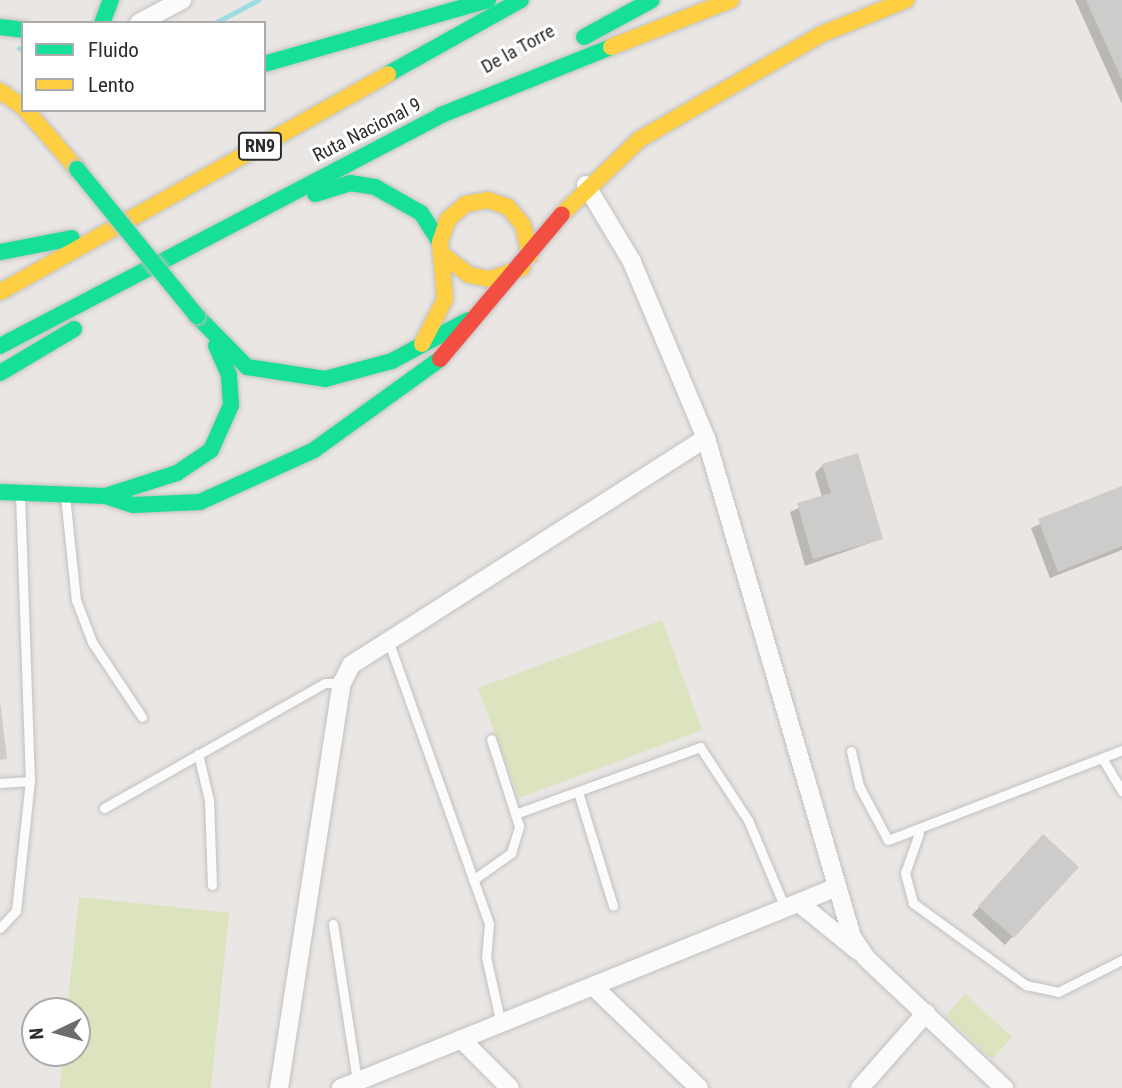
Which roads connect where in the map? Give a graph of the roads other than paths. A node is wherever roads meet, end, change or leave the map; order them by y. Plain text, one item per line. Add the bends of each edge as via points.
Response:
1 (181, 0) edge
2 (488, 0) edge
3 (521, 0) edge
4 (652, 0) edge
5 (731, 0) edge
6 (906, 0) edge
7 (110, 4) edge
8 (103, 21) edge
9 (118, 21) edge
10 (143, 21) edge
11 (0, 27) edge
12 (21, 30) edge
13 (266, 63) edge
14 (0, 91) edge
15 (21, 107) edge
16 (27, 112) edge
17 (441, 115) junction
18 (586, 185) junction
19 (260, 209) junction
20 (132, 216) junction
21 (195, 245) junction
22 (442, 249) junction
23 (0, 252) edge
24 (527, 261) junction
25 (0, 292) edge
26 (489, 309) junction
27 (215, 339) junction
28 (0, 346) edge
29 (418, 349) junction
30 (0, 373) edge
31 (706, 438) junction
32 (0, 492) edge
33 (65, 494) junction
34 (20, 495) junction
35 (104, 496) junction
36 (387, 639) junction
37 (342, 683) junction
38 (142, 717) dead end
39 (491, 739) dead end
40 (1122, 750) edge
41 (850, 751) dead end
42 (198, 754) junction
43 (1102, 758) junction
44 (30, 781) junction
45 (0, 783) edge
46 (1122, 791) edge
47 (578, 792) junction
48 (104, 808) dead end
49 (515, 814) junction
50 (919, 832) junction
51 (473, 880) junction
52 (212, 885) dead end
53 (837, 887) junction
54 (612, 906) dead end
55 (792, 906) junction
56 (333, 924) dead end
57 (0, 928) edge
58 (866, 958) junction
59 (1122, 960) edge
60 (593, 986) junction
61 (926, 1013) junction
62 (501, 1024) junction
63 (461, 1040) junction
64 (349, 1085) edge
65 (695, 1087) edge
66 (279, 1088) edge
67 (510, 1088) edge
68 (860, 1088) edge
69 (1004, 1088) edge

1 - 10 street
2 - 13 main road
3 - 20 main road, Ruta Nacional 9 / RN9
4 - 17 main road, De la Torre
5 - 17 main road, Ruta Nacional 9
6 - 18 main road via 822,34 663,122
7 - 8 main road
7 - 9 main road
11 - 12 main road
14 - 15 main road
16 - 27 main road, bridge
17 - 19 main road, Ruta Nacional 9
18 - 24 main road
18 - 31 street via 653,308
19 - 21 main road, Ruta Nacional 9
19 - 22 main road via 350,183 375,187 421,213
20 - 23 main road via 51,245
20 - 25 main road, Ruta Nacional 9 / RN9
21 - 28 main road, Ruta Nacional 9
21 - 30 main road via 131,295
22 - 24 main road via 469,275 490,279
22 - 24 main road via 448,219 466,204 488,200 508,207 523,225
22 - 29 main road via 445,299
24 - 26 main road
26 - 29 main road
26 - 35 main road via 390,405 262,478 200,502 133,505
27 - 29 main road via 247,367 295,378 354,375
27 - 35 main road via 231,405 217,443 177,473
31 - 36 street
31 - 53 street
32 - 34 main road
33 - 34 main road
33 - 35 main road
33 - 38 lane via 76,600 92,642
34 - 44 lane
36 - 37 street via 351,665
36 - 51 lane
37 - 42 lane via 325,683
37 - 66 street
39 - 49 lane
40 - 43 lane
41 - 50 lane via 859,786 888,841
42 - 48 lane
42 - 52 lane via 209,800
43 - 46 lane
43 - 50 lane
44 - 45 lane
44 - 57 lane via 16,911
47 - 49 lane
47 - 54 lane
47 - 55 lane via 700,747 748,820
49 - 51 lane via 511,853
50 - 59 lane via 905,873 913,903 1026,985 1058,992
51 - 62 lane via 489,924 486,957
53 - 55 street
53 - 58 street
55 - 58 street
55 - 60 street
56 - 64 lane
58 - 61 street
60 - 62 street
60 - 65 street
61 - 68 street
61 - 69 street
62 - 63 street
63 - 64 street
63 - 67 street

